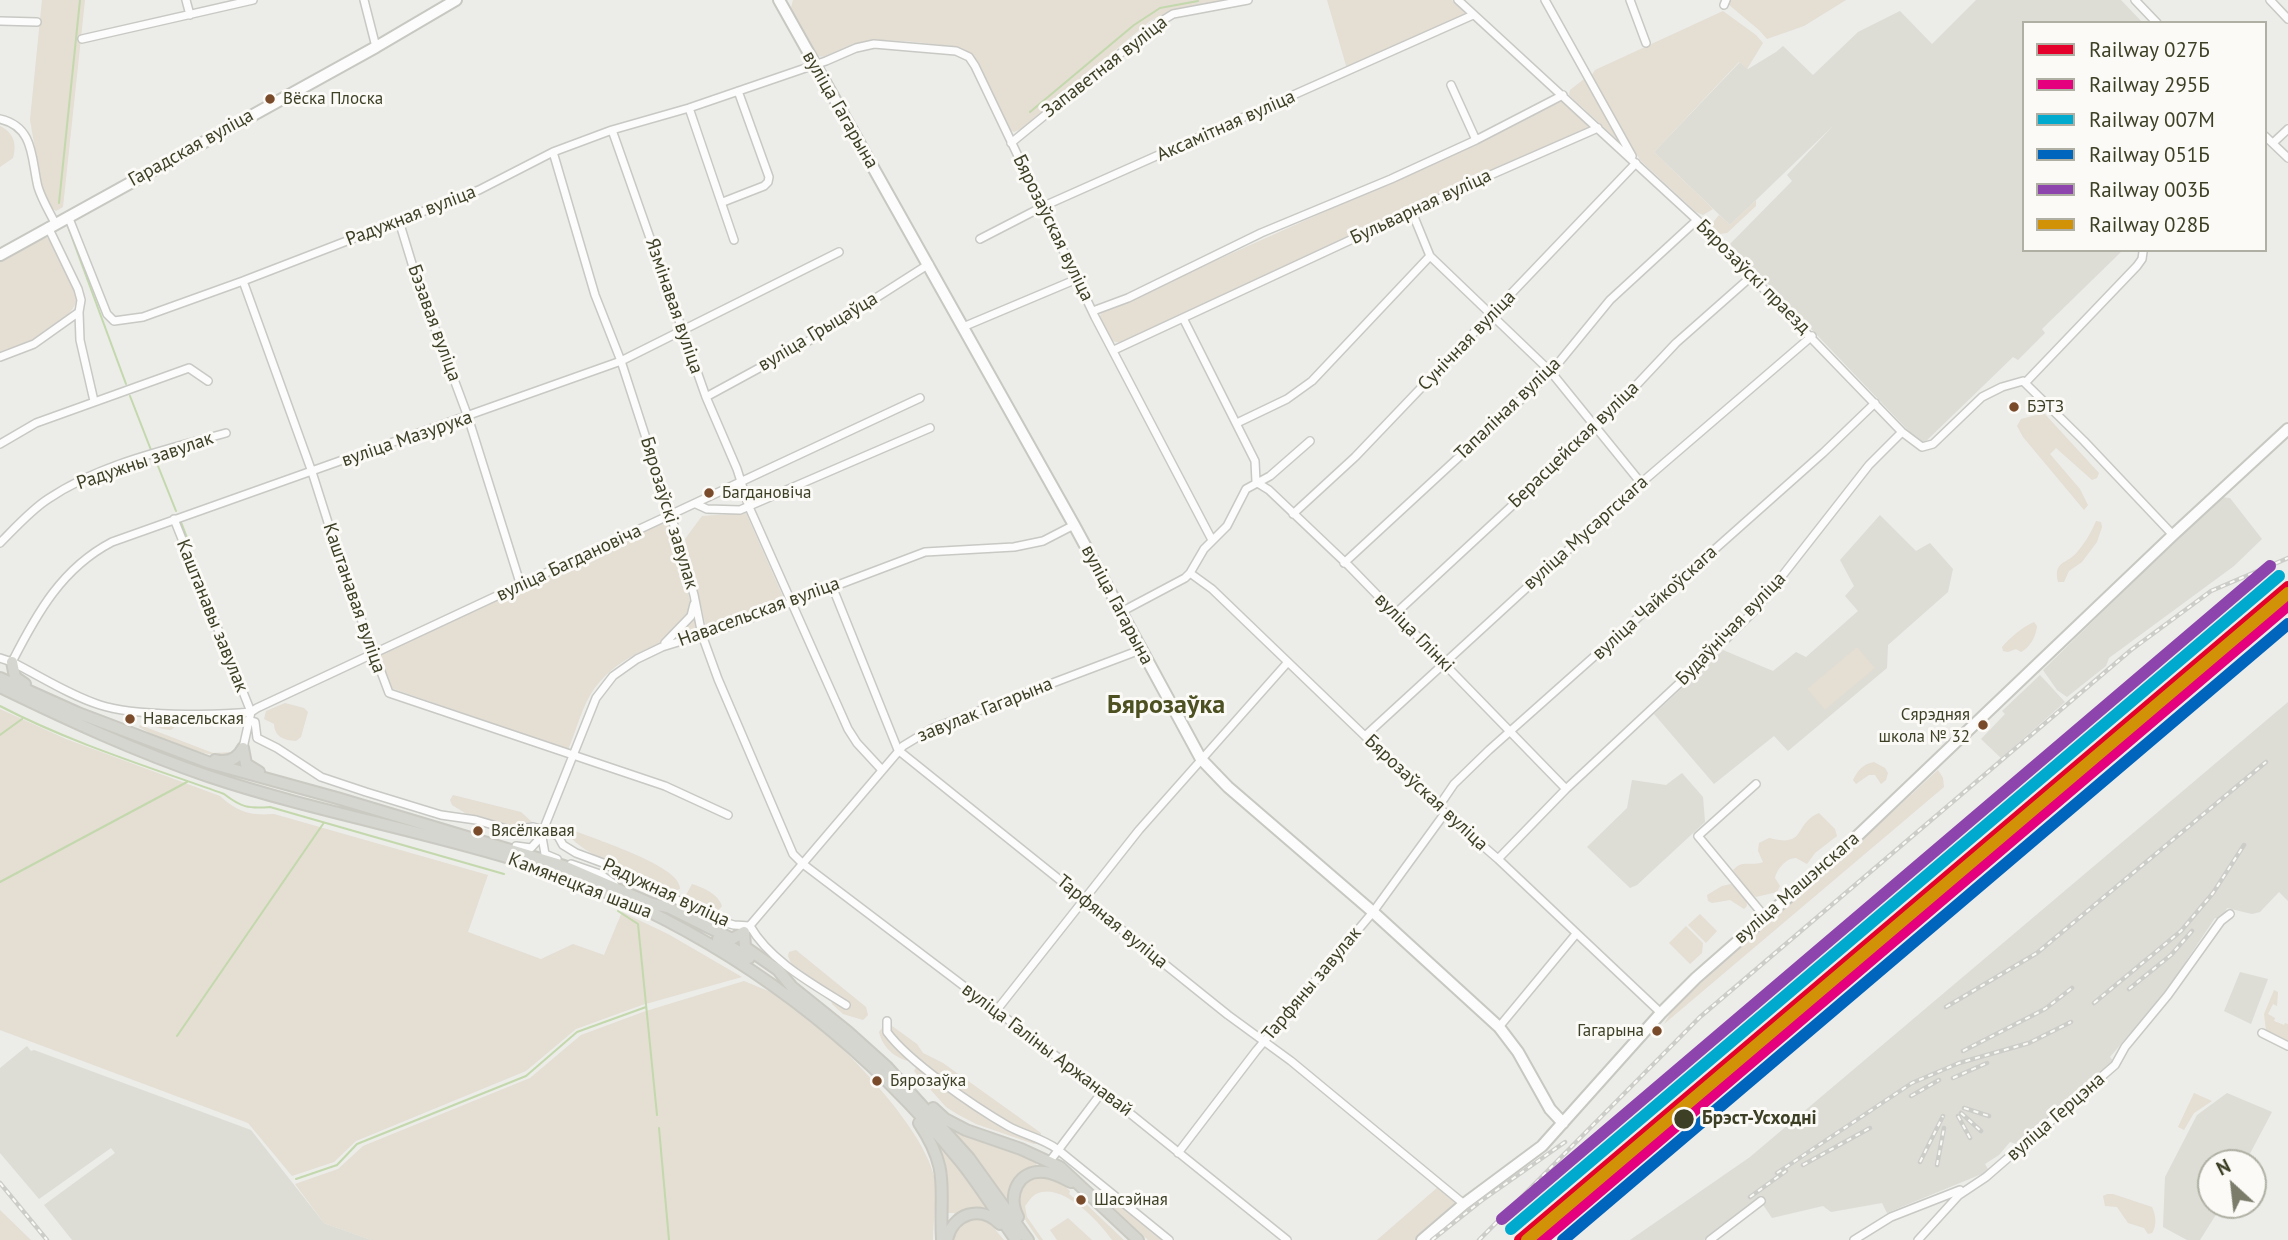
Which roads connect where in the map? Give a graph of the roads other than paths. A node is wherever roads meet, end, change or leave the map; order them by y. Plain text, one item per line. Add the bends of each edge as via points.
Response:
1 (186, 0) edge
2 (253, 0) edge
3 (364, 0) edge
4 (456, 0) edge
5 (1248, 0) edge
6 (1458, 0) edge
7 (1545, 0) edge
8 (1630, 0) edge
9 (2135, 0) edge
10 (2270, 0) edge
11 (785, 4) edge
12 (190, 15) junction
13 (1474, 15) junction
14 (2288, 19) edge
15 (0, 21) edge
16 (2155, 21) edge
17 (37, 22) dead end
18 (82, 39) dead end
19 (1646, 43) dead end
20 (376, 47) junction
21 (813, 65) junction
22 (1451, 85) dead end
23 (738, 91) junction
24 (1563, 95) junction
25 (689, 108) junction
26 (0, 119) edge
27 (1598, 128) junction
28 (2288, 129) edge
29 (612, 130) junction
30 (2267, 138) edge
31 (1476, 140) junction
32 (1011, 143) junction
33 (2273, 143) junction
34 (553, 152) junction
35 (2288, 158) edge
36 (1636, 163) junction
37 (723, 202) junction
38 (1044, 206) junction
39 (1412, 212) junction
40 (68, 216) junction
41 (1697, 219) junction
42 (399, 221) junction
43 (52, 225) junction
44 (980, 239) dead end
45 (734, 240) dead end
46 (839, 252) dead end
47 (2143, 252) edge
48 (0, 255) edge
49 (1430, 256) junction
50 (929, 264) junction
51 (1753, 275) junction
52 (1077, 279) junction
53 (243, 281) junction
54 (1093, 311) junction
55 (79, 312) junction
56 (1492, 314) junction
57 (1183, 318) junction
58 (963, 327) junction
59 (683, 331) junction
60 (1812, 336) junction
61 (1114, 350) junction
62 (0, 357) edge
63 (621, 361) junction
64 (1551, 372) junction
65 (208, 381) dead end
66 (2025, 383) junction
67 (706, 397) junction
68 (920, 397) dead end
69 (94, 401) junction
70 (1875, 403) junction
71 (468, 417) junction
72 (1237, 423) junction
73 (1597, 427) junction
74 (930, 428) dead end
75 (2288, 429) edge
76 (1902, 432) junction
77 (226, 433) dead end
78 (1310, 441) dead end
79 (0, 444) edge
80 (312, 472) junction
81 (740, 481) junction
82 (1256, 482) junction
83 (1641, 483) junction
84 (695, 504) junction
85 (749, 507) junction
86 (1293, 514) junction
87 (671, 515) junction
88 (174, 519) junction
89 (1074, 525) junction
90 (2173, 535) junction
91 (1212, 540) junction
92 (0, 543) edge
93 (1344, 563) junction
94 (1190, 573) junction
95 (520, 586) junction
96 (832, 586) junction
97 (694, 595) junction
98 (793, 602) junction
99 (1121, 612) junction
100 (1395, 614) junction
101 (702, 635) junction
102 (662, 646) junction
103 (1140, 650) junction
104 (373, 654) junction
105 (0, 658) edge
106 (12, 662) junction
107 (1288, 662) junction
108 (1443, 662) junction
109 (0, 671) edge
110 (0, 678) edge
111 (0, 687) edge
112 (64, 707) junction
113 (249, 716) junction
114 (1512, 732) junction
115 (1365, 736) junction
116 (130, 746) junction
117 (165, 746) junction
118 (243, 748) junction
119 (898, 750) junction
120 (572, 757) junction
121 (1200, 759) junction
122 (227, 761) junction
123 (210, 763) junction
124 (882, 770) junction
125 (1756, 783) dead end
126 (1566, 789) junction
127 (322, 793) junction
128 (337, 798) junction
129 (1438, 806) junction
130 (328, 809) junction
131 (1445, 813) junction
132 (728, 815) dead end
133 (544, 830) junction
134 (473, 840) junction
135 (1498, 859) junction
136 (803, 864) junction
137 (620, 889) junction
138 (1084, 899) junction
139 (652, 904) junction
140 (1373, 912) junction
141 (2230, 914) dead end
142 (1765, 917) junction
143 (747, 929) junction
144 (1576, 934) junction
145 (792, 987) junction
146 (846, 1005) dead end
147 (996, 1011) junction
148 (1661, 1013) junction
149 (887, 1021) dead end
150 (1499, 1027) junction
151 (2262, 1033) dead end
152 (1264, 1041) junction
153 (2288, 1046) edge
154 (887, 1067) junction
155 (895, 1090) junction
156 (1102, 1092) junction
157 (1563, 1123) junction
158 (1057, 1149) junction
159 (1178, 1153) junction
160 (1050, 1161) junction
161 (1972, 1184) junction
162 (1077, 1185) junction
163 (1761, 1201) dead end
164 (1464, 1203) junction
165 (944, 1240) edge
166 (1014, 1240) edge
167 (1030, 1240) edge
168 (1138, 1240) edge
169 (1169, 1240) edge
170 (1287, 1240) edge
171 (1422, 1240) edge
172 (1710, 1240) edge
173 (1854, 1240) edge
174 (1919, 1240) edge

1 - 12 street
2 - 12 street
3 - 20 street
4 - 20 main road, Гарадская вуліца
5 - 32 street, Запаветная вуліца via 1173,14 1154,25
6 - 13 street
7 - 36 street
8 - 19 street
9 - 16 street
10 - 14 street
11 - 21 main road, вуліца Гагарына
12 - 18 street
13 - 24 street
13 - 38 street, Аксамітная вуліца
15 - 17 street
20 - 40 main road, Гарадская вуліца
21 - 23 street, Радужная вуліца
21 - 32 street, Бярозаўская вуліца via 874,44 956,51 975,66
21 - 50 main road, вуліца Гагарына
22 - 31 street, Бульварная вуліца
23 - 25 street, Радужная вуліца
23 - 37 street via 769,177 764,186
24 - 27 street
24 - 31 street, Бульварная вуліца
25 - 29 street, Радужная вуліца
25 - 37 street
26 - 43 street via 29,139
27 - 36 street, Бярозаўскі праезд
27 - 39 street, Бульварная вуліца
28 - 33 street
29 - 34 street, Радужная вуліца
29 - 59 street, Язмінавая вуліца
30 - 33 street
31 - 54 street, Бульварная вуліца
32 - 38 street, Бярозаўская вуліца
33 - 35 street
34 - 42 street, Радужная вуліца via 479,190
34 - 63 street, Бярозаўскі завулак via 595,295
36 - 41 street, Бярозаўскі праезд
36 - 56 street, Сунічная вуліца
37 - 45 street
38 - 44 street, Аксамітная вуліца
38 - 52 street, Бярозаўская вуліца
39 - 49 street
39 - 57 street, Бульварная вуліца
40 - 43 main road, Гарадская вуліца
40 - 53 street, Радужная вуліца via 107,314 114,321 143,317
41 - 51 street, Бярозаўскі праезд
41 - 64 street, Тапаліная вуліца via 1610,300
42 - 53 street, Радужная вуліца
42 - 71 street, Бэзавая вуліца
43 - 48 main road, Гарадская вуліца
43 - 55 street via 78,289
46 - 59 street, вуліца Мазурука
47 - 66 street via 2137,266
49 - 56 street
49 - 72 street via 1312,381
50 - 58 main road, вуліца Гагарына
50 - 67 street, вуліца Грыцаўца via 807,342
51 - 60 street, Бярозаўскі праезд
51 - 73 street, Берасцейская вуліца via 1676,343
52 - 54 street, Бярозаўская вуліца
52 - 58 street
53 - 80 street, Каштанавая вуліца
54 - 61 street, Бярозаўская вуліца
55 - 62 street via 34,344
55 - 69 street via 79,340
56 - 64 street
56 - 86 street, Сунічная вуліца via 1355,457
57 - 61 street, Бульварная вуліца
57 - 72 street
58 - 89 main road, вуліца Гагарына
59 - 63 street, вуліца Мазурука
59 - 67 street, Язмінавая вуліца
60 - 70 street, Бярозаўскі праезд
60 - 83 street, вуліца Мусаргскага
61 - 91 street, Бярозаўская вуліца
63 - 71 street, вуліца Мазурука
63 - 87 street, Бярозаўскі завулак
64 - 73 street
64 - 93 street, Тапаліная вуліца
65 - 69 street via 189,368
66 - 76 street via 1982,397 1933,444 1922,447
66 - 90 street
67 - 81 street, Язмінавая вуліца
68 - 81 street, вуліца Багдановіча
69 - 79 street via 22,430
70 - 76 street, Бярозаўскі праезд
70 - 114 street, вуліца Чайкоўскага
71 - 80 street, вуліца Мазурука
71 - 95 street, Бэзавая вуліца
72 - 82 street via 1255,461
73 - 83 street
73 - 100 street, Берасцейская вуліца
74 - 85 street
75 - 90 main road, вуліца Машэнскага
76 - 126 street, Будаўнічая вуліца via 1869,465 1757,608
77 - 92 street, Радужны завулак via 84,479 46,500
78 - 82 street via 1270,476
80 - 88 street, вуліца Мазурука
80 - 104 street, Каштанавая вуліца
81 - 84 street, вуліца Багдановіча
81 - 85 street
82 - 86 street, вуліца Глінкі
82 - 91 street
83 - 108 street, вуліца Мусаргскага
84 - 85 street via 721,510
84 - 87 street, вуліца Багдановіча
85 - 98 street
86 - 93 street, вуліца Глінкі
87 - 95 street, вуліца Багдановіча
87 - 97 street, Бярозаўскі завулак
88 - 106 street, вуліца Мазурука via 112,542 78,564 44,603
88 - 113 street, Каштанавы завулак
89 - 96 street, Навасельская вуліца via 1043,541 1014,547 925,552
89 - 99 main road, вуліца Гагарына
90 - 142 main road, вуліца Машэнскага via 1851,842
91 - 94 street
93 - 100 street, вуліца Глінкі
94 - 99 street
94 - 107 street, Бярозаўская вуліца
95 - 104 street, вуліца Багдановіча
96 - 98 street, Навасельская вуліца
96 - 119 street, Тарфяная вуліца
97 - 101 street, Бярозаўскі завулак
97 - 102 street via 691,616
98 - 101 street, Навасельская вуліца
98 - 124 street via 848,729
99 - 103 main road, вуліца Гагарына
100 - 108 street, вуліца Глінкі
101 - 102 street, Навасельская вуліца
101 - 136 street, Бярозаўскі завулак via 793,854
102 - 120 street, Навасельская вуліца via 626,666 604,686
103 - 119 street, завулак Гагарына via 931,729
103 - 121 main road, вуліца Гагарына
104 - 113 street, вуліца Багдановіча
104 - 120 street, Каштанавая вуліца via 389,693
105 - 106 street
106 - 109 main road
106 - 112 main road via 17,680
106 - 113 street via 108,707
107 - 115 street, Бярозаўская вуліца
107 - 121 street
108 - 114 street, вуліца Глінкі
108 - 115 street, вуліца Мусаргскага
110 - 112 main road
111 - 116 main road, Камянецкая шаша
112 - 117 main road
113 - 118 street
113 - 133 street via 255,722 257,738 321,777 441,815 510,830
114 - 126 street, вуліца Глінкі
114 - 129 street, вуліца Чайкоўскага via 1454,784
115 - 129 street, Бярозаўская вуліца
116 - 123 main road via 122,735
116 - 130 main road, Камянецкая шаша via 209,776
117 - 122 main road
117 - 123 main road
118 - 122 main road
118 - 127 main road via 245,761 253,770
119 - 124 street, завулак Гагарына
119 - 138 street, Тарфяная вуліца
120 - 132 street, Каштанавая вуліца via 665,786
120 - 133 street, Навасельская вуліца
121 - 138 street
121 - 140 main road, вуліца Гагарына
122 - 123 main road
123 - 127 main road
124 - 136 street, завулак Гагарына
125 - 142 street via 1698,836
126 - 135 street, Будаўнічая вуліца
127 - 128 main road
128 - 130 main road via 338,807
128 - 134 main road
129 - 131 street, Бярозаўская вуліца
130 - 155 main road, Камянецкая шаша via 498,854 641,907 772,983 835,1033
131 - 135 street, Бярозаўская вуліца
131 - 140 street, Тарфяны завулак
133 - 134 street via 531,848 488,838
133 - 137 street via 545,854 600,874
133 - 143 street, Радужная вуліца via 576,853
134 - 137 main road, Камянецкая шаша
135 - 144 street, Бярозаўская вуліца
136 - 143 street, завулак Гагарына
136 - 147 street, вуліца Галіны Аржанавай
137 - 139 main road, Камянецкая шаша
138 - 147 street
138 - 152 street, Тарфяная вуліца
139 - 143 main road, Камянецкая шаша via 668,907 732,939
139 - 145 main road via 720,940
140 - 150 main road, вуліца Гагарына
140 - 152 street, Тарфяны завулак
141 - 161 street, вуліца Герцэна via 2115,1065 1986,1177
142 - 148 main road, вуліца Машэнскага
143 - 145 main road via 745,947 778,970
143 - 146 street, Радужная вуліца via 796,972
144 - 148 street, Бярозаўская вуліца
144 - 150 street
145 - 154 main road
147 - 156 street, вуліца Галіны Аржанавай
148 - 157 main road, вуліца Машэнскага
149 - 158 street via 887,1032 912,1058 1008,1126
150 - 157 main road, вуліца Гагарына
151 - 153 street
152 - 159 street, Тарфяны завулак
152 - 164 street, Тарфяная вуліца
154 - 160 main road via 953,1123
154 - 167 main road via 969,1158
155 - 165 main road via 922,1127 939,1162
155 - 166 main road, Камянецкая шаша via 961,1163
156 - 158 street
156 - 159 street, вуліца Галіны Аржанавай
157 - 164 main road, вуліца Машэнскага via 1534,1153
158 - 160 street
158 - 169 street
159 - 170 street, вуліца Галіны Аржанавай
160 - 162 main road
161 - 173 street via 1891,1217
161 - 174 street, вуліца Герцэна
162 - 167 main road via 1042,1171 1020,1181 1013,1193 1013,1206
162 - 168 main road
163 - 172 street
164 - 171 main road, вуліца Машэнскага
165 - 166 main road via 956,1220 977,1213 993,1218

